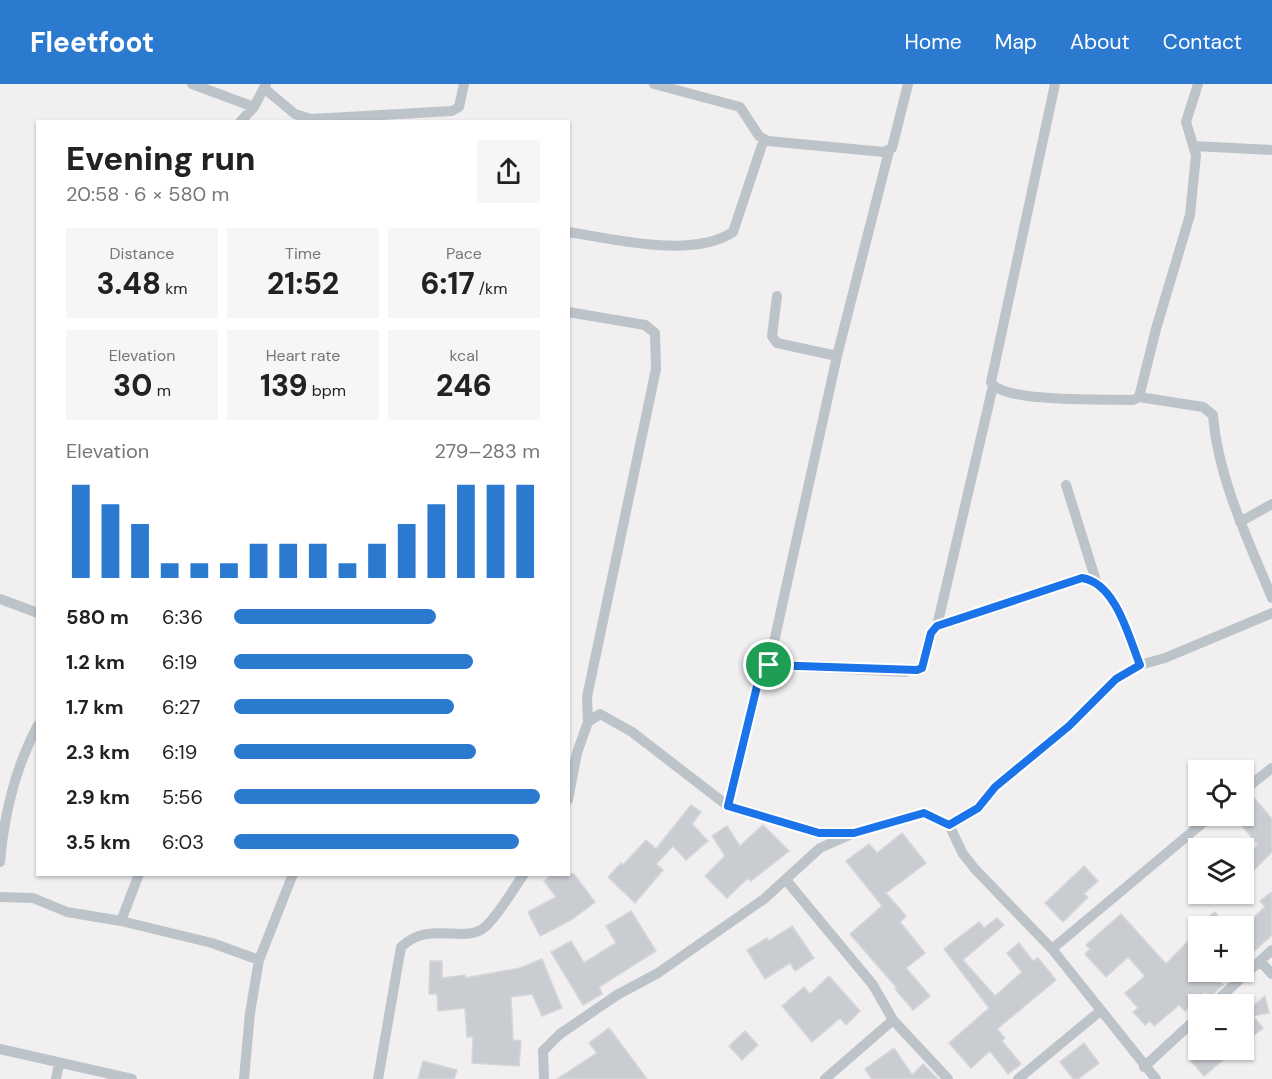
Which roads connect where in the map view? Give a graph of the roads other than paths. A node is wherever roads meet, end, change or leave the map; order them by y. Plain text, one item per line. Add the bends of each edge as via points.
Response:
1 (192, 84) edge
2 (464, 84) edge
3 (654, 84) edge
4 (908, 84) edge
5 (1055, 84) edge
6 (1198, 84) edge
7 (266, 86) edge
8 (254, 107) junction
9 (399, 119) edge
10 (242, 120) edge
11 (764, 140) junction
12 (1194, 146) junction
13 (1272, 150) edge
14 (889, 151) junction
15 (570, 232) edge
16 (777, 296) dead end
17 (570, 312) edge
18 (837, 356) junction
19 (993, 386) junction
20 (1139, 397) junction
21 (1066, 485) dead end
22 (1272, 504) edge
23 (1240, 522) junction
24 (1097, 584) junction
25 (1272, 598) edge
26 (0, 599) edge
27 (36, 612) edge
28 (1272, 613) edge
29 (937, 626) junction
30 (769, 665) junction
31 (1140, 665) junction
32 (588, 722) junction
33 (36, 728) edge
34 (1272, 768) edge
35 (1254, 782) edge
36 (570, 790) edge
37 (728, 806) junction
38 (949, 825) junction
39 (1199, 826) edge
40 (854, 833) junction
41 (0, 862) edge
42 (138, 876) edge
43 (292, 876) edge
44 (522, 876) edge
45 (786, 880) junction
46 (0, 897) edge
47 (121, 921) junction
48 (1052, 949) junction
49 (1272, 950) edge
50 (259, 960) junction
51 (1260, 961) junction
52 (1272, 974) edge
53 (1224, 994) edge
54 (1099, 1012) junction
55 (893, 1020) junction
56 (1188, 1026) edge
57 (0, 1049) edge
58 (59, 1064) junction
59 (1144, 1066) junction
60 (543, 1078) edge
61 (56, 1079) edge
62 (132, 1079) edge
63 (244, 1079) edge
64 (378, 1079) edge
65 (825, 1079) edge
66 (948, 1079) edge
67 (1018, 1079) edge
68 (1156, 1079) edge

1 - 8 street
2 - 9 street via 461,104 456,110
3 - 11 street via 740,106
4 - 14 street
5 - 19 street via 990,377
6 - 12 street via 1186,122
7 - 8 street
7 - 9 street via 303,118
8 - 10 street
11 - 14 street
11 - 15 street via 733,232 720,241 650,245
12 - 13 street
12 - 20 street via 1190,215
14 - 18 street
16 - 18 street via 772,336 777,343
17 - 32 street via 645,325 655,333 656,348 656,369 587,697
18 - 30 street
19 - 20 street via 1022,396 1133,400
19 - 29 street
20 - 23 street via 1203,407 1213,415
21 - 24 street
22 - 23 street
23 - 25 street
24 - 29 street via 1082,578 1070,581
24 - 31 street via 1116,609
26 - 27 street
28 - 31 street
29 - 30 street via 931,633 922,668 917,670
30 - 37 street via 759,678
31 - 38 street via 1116,679 1069,726 995,787 978,808
32 - 36 street
32 - 37 street via 600,714 632,732
33 - 41 street via 21,760
34 - 35 street
37 - 40 street via 819,833
38 - 40 street via 924,813
38 - 48 street via 975,869
39 - 48 street
40 - 45 street via 820,848
42 - 47 street
43 - 50 street
44 - 64 street via 484,927 474,933 426,933 412,937 401,947
45 - 55 street via 873,985
45 - 60 street via 706,940 560,1034 543,1051
46 - 47 street via 33,898 67,912
47 - 50 street via 212,943
48 - 54 street
49 - 51 street
50 - 63 street
51 - 52 street
51 - 53 street
54 - 59 street
54 - 67 street
55 - 65 street
55 - 66 street
56 - 59 street
57 - 58 street
58 - 61 street
58 - 62 street
59 - 68 street

